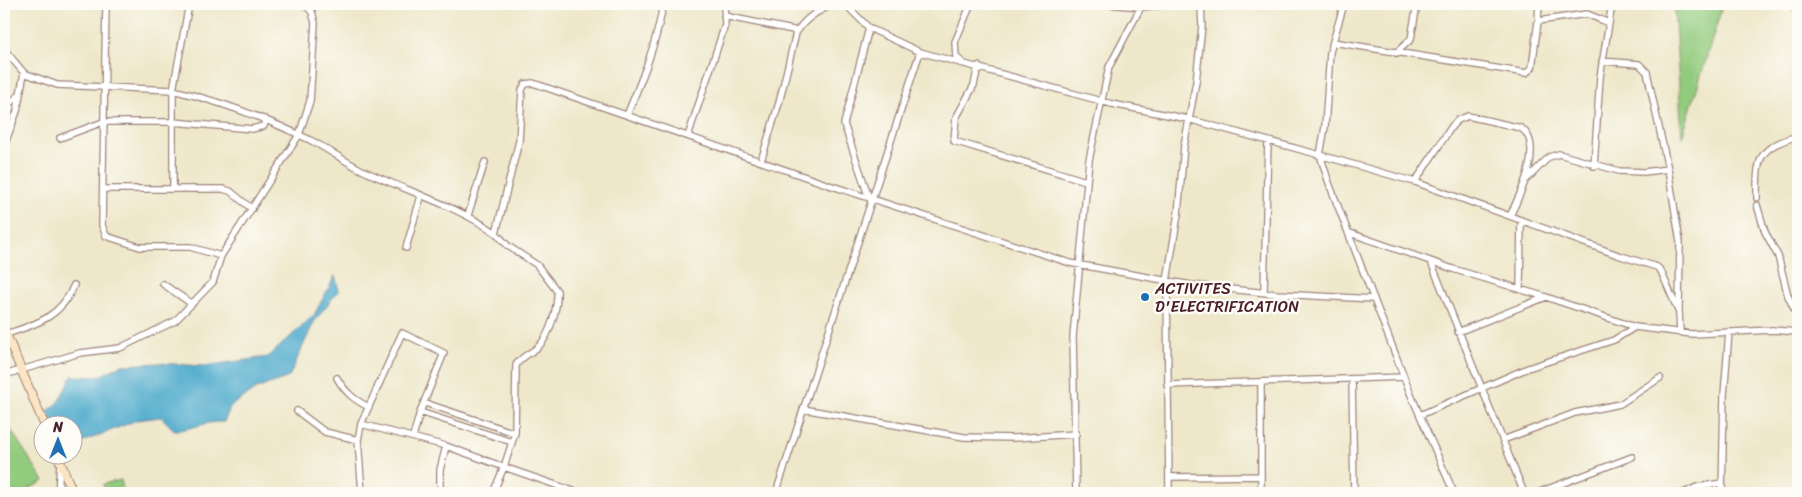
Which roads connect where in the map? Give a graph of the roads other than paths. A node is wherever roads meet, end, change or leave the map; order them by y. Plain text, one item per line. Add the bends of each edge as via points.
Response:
1 (106, 4) edge
2 (189, 4) edge
3 (304, 4) edge
4 (664, 4) edge
5 (724, 4) edge
6 (834, 4) edge
7 (845, 4) edge
8 (971, 4) edge
9 (1107, 4) edge
10 (1172, 4) edge
11 (1201, 4) edge
12 (1344, 4) edge
13 (1417, 4) edge
14 (1539, 4) edge
15 (1612, 4) edge
16 (1793, 4) edge
17 (1141, 7) junction
18 (1798, 15) edge
19 (724, 16) junction
20 (1538, 21) junction
21 (1609, 23) junction
22 (869, 28) junction
23 (796, 33) junction
24 (1333, 42) junction
25 (4, 49) edge
26 (920, 52) junction
27 (1396, 53) junction
28 (1602, 61) junction
29 (962, 62) junction
30 (978, 66) junction
31 (24, 73) junction
32 (103, 87) junction
33 (19, 90) junction
34 (172, 90) junction
35 (4, 100) edge
36 (1100, 100) junction
37 (627, 115) junction
38 (265, 119) junction
39 (1188, 119) junction
40 (103, 122) junction
41 (173, 122) junction
42 (299, 135) junction
43 (688, 136) junction
44 (1798, 136) edge
45 (60, 138) dead end
46 (1268, 141) junction
47 (4, 146) edge
48 (1320, 155) junction
49 (761, 161) junction
50 (484, 162) dead end
51 (1594, 166) junction
52 (1668, 169) junction
53 (1527, 179) junction
54 (1086, 181) junction
55 (1415, 182) junction
56 (173, 188) junction
57 (104, 189) junction
58 (421, 196) junction
59 (1756, 198) dead end
60 (870, 199) junction
61 (1757, 205) dead end
62 (252, 209) junction
63 (468, 215) junction
64 (1510, 216) junction
65 (1521, 220) junction
66 (496, 233) junction
67 (1350, 233) junction
68 (406, 248) dead end
69 (222, 256) junction
70 (1431, 262) junction
71 (1078, 264) junction
72 (1167, 281) junction
73 (74, 284) dead end
74 (163, 284) dead end
75 (1520, 289) junction
76 (1264, 292) junction
77 (1546, 297) junction
78 (1374, 299) junction
79 (192, 304) junction
80 (1679, 313) junction
81 (1798, 317) edge
82 (1635, 327) junction
83 (5, 332) edge
84 (1458, 332) junction
85 (1729, 332) junction
86 (1798, 332) edge
87 (1680, 333) junction
88 (20, 371) junction
89 (4, 375) edge
90 (1404, 377) junction
91 (337, 378) dead end
92 (1660, 378) dead end
93 (1352, 380) junction
94 (1261, 382) junction
95 (1167, 385) junction
96 (1481, 387) junction
97 (425, 403) junction
98 (369, 407) junction
99 (804, 409) junction
100 (297, 411) dead end
101 (420, 412) junction
102 (39, 414) edge
103 (1420, 415) junction
104 (361, 424) junction
105 (515, 433) junction
106 (1076, 434) junction
107 (413, 437) junction
108 (358, 440) junction
109 (1503, 440) junction
110 (512, 442) junction
111 (446, 446) junction
112 (1632, 457) dead end
113 (60, 464) edge
114 (60, 464) edge
115 (504, 467) junction
116 (1169, 476) junction
117 (1261, 476) junction
118 (1722, 483) junction
119 (58, 493) edge
120 (73, 493) edge
121 (362, 493) edge
122 (440, 493) edge
123 (493, 493) edge
124 (579, 493) edge
125 (776, 493) edge
126 (1076, 493) edge
127 (1169, 493) edge
128 (1261, 493) edge
129 (1354, 493) edge
130 (1454, 493) edge
131 (1524, 493) edge
132 (1537, 493) edge
133 (1684, 493) edge
134 (1722, 493) edge

1 - 32 street
2 - 34 street
3 - 42 street via 312,12 315,44 310,101
4 - 37 street via 655,41
5 - 19 street
6 - 23 street via 815,12
7 - 22 street
8 - 29 street via 955,42 956,57
9 - 17 street
10 - 17 street
11 - 39 street via 1202,26
12 - 24 street
13 - 27 street via 1411,39
14 - 20 street
15 - 21 street
16 - 18 street
17 - 36 street via 1109,67
19 - 23 street
19 - 43 street via 724,25
20 - 21 street via 1586,14
20 - 27 street via 1532,68 1526,73
21 - 28 street
22 - 26 street
22 - 60 street via 844,124
23 - 49 street
24 - 27 street
24 - 48 street
25 - 31 street
26 - 29 street
26 - 60 street
28 - 51 street
28 - 52 street via 1639,64 1647,72
29 - 30 street
30 - 36 street
30 - 54 street via 974,85 956,118 954,141
31 - 32 street via 57,85
31 - 33 street
32 - 34 street
32 - 40 street
33 - 35 street via 18,98 11,102
33 - 47 street via 15,117
34 - 38 street via 222,102
34 - 41 street
36 - 39 street
36 - 54 street
37 - 43 street
37 - 66 street via 533,83 525,84 519,142
38 - 41 street via 264,126 252,129
38 - 42 street
39 - 46 street
39 - 72 street
40 - 41 street
40 - 45 street
40 - 57 street
41 - 56 street
42 - 58 street via 360,169
42 - 62 street
43 - 49 street
44 - 59 street via 1781,141 1762,153 1757,168
46 - 48 street
46 - 76 street
48 - 55 street
48 - 67 street
49 - 60 street
50 - 63 street
51 - 52 street via 1619,171
51 - 53 street via 1559,154 1549,157
52 - 80 street via 1680,242
53 - 55 street via 1531,140 1527,133 1520,128 1468,116 1452,126
53 - 64 street
54 - 71 street
55 - 64 street
56 - 57 street
56 - 62 street via 223,189
57 - 69 street via 102,225 106,236 140,247 190,247
58 - 63 street
58 - 68 street
60 - 71 street
60 - 99 street
61 - 81 street
62 - 69 street
63 - 66 street
64 - 65 street
65 - 75 street
65 - 80 street via 1657,267
66 - 105 street via 508,246 537,265 557,291 548,331 538,347 516,365
67 - 70 street
67 - 78 street
69 - 79 street via 213,282
70 - 75 street
70 - 84 street
71 - 72 street
71 - 106 street via 1073,337
72 - 76 street
72 - 95 street
73 - 83 street via 69,299 58,310 33,326
74 - 79 street
75 - 77 street
76 - 78 street
77 - 82 street
77 - 84 street
78 - 90 street
79 - 88 street via 175,320 120,348 80,353
80 - 87 street
82 - 87 street
82 - 96 street via 1614,340
83 - 88 main road
84 - 96 street
85 - 86 street
85 - 87 street
85 - 118 street
88 - 89 street
88 - 102 main road
90 - 93 street
90 - 103 street
91 - 98 street via 344,391
92 - 109 street via 1620,404 1575,413
93 - 94 street
93 - 129 street
94 - 95 street
94 - 117 street
95 - 116 street
96 - 103 street
96 - 109 street
97 - 98 street via 444,353 402,333
97 - 101 street
97 - 105 street
98 - 104 street
99 - 106 street via 964,437
99 - 125 street
100 - 108 street via 325,432
101 - 107 street
101 - 110 street
103 - 130 street
104 - 107 street
104 - 108 street
105 - 110 street
106 - 126 street
107 - 111 street
108 - 121 street
109 - 131 street
110 - 115 street
111 - 115 street
111 - 122 street via 440,470
112 - 132 street
113 - 119 street
114 - 120 main road
115 - 123 street
115 - 124 street
116 - 117 street
116 - 127 street
117 - 128 street
118 - 133 street
118 - 134 street

